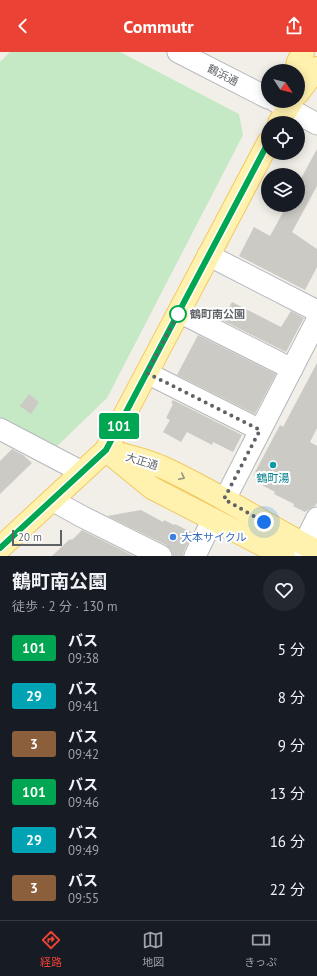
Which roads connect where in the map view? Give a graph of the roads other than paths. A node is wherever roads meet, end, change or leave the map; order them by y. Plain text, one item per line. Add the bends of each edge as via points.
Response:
1 (178, 52) edge
2 (303, 52) edge
3 (298, 64) edge
4 (317, 68) edge
5 (305, 81) edge
6 (261, 92) edge
7 (292, 108) edge
8 (317, 124) edge
9 (261, 156) edge
10 (208, 255) junction
11 (317, 311) edge
12 (179, 312) junction
13 (317, 320) edge
14 (292, 370) junction
15 (147, 373) junction
16 (0, 429) edge
17 (260, 430) junction
18 (106, 450) junction
19 (82, 472) junction
20 (224, 499) junction
21 (52, 500) junction
22 (317, 518) edge
23 (213, 519) junction
24 (0, 548) edge
25 (306, 550) edge
26 (161, 556) edge
27 (195, 556) edge
28 (284, 556) edge

1 - 6 street, 鶴浜通
2 - 3 main road
4 - 5 main road
7 - 8 street, 鶴浜通
9 - 10 main road
10 - 11 street
10 - 12 main road
12 - 14 street
12 - 15 main road
13 - 14 street
14 - 17 street
15 - 17 street
15 - 18 main road
16 - 19 street
17 - 20 street
18 - 19 main road
18 -> 20 main road, 大正通 via 160,466
18 - 23 main road, 大正通 via 152,488
19 - 21 main road
20 - 25 main road, 大正通
21 - 24 main road
21 - 26 street
22 - 25 street
23 - 27 street
23 - 28 main road, 大正通

